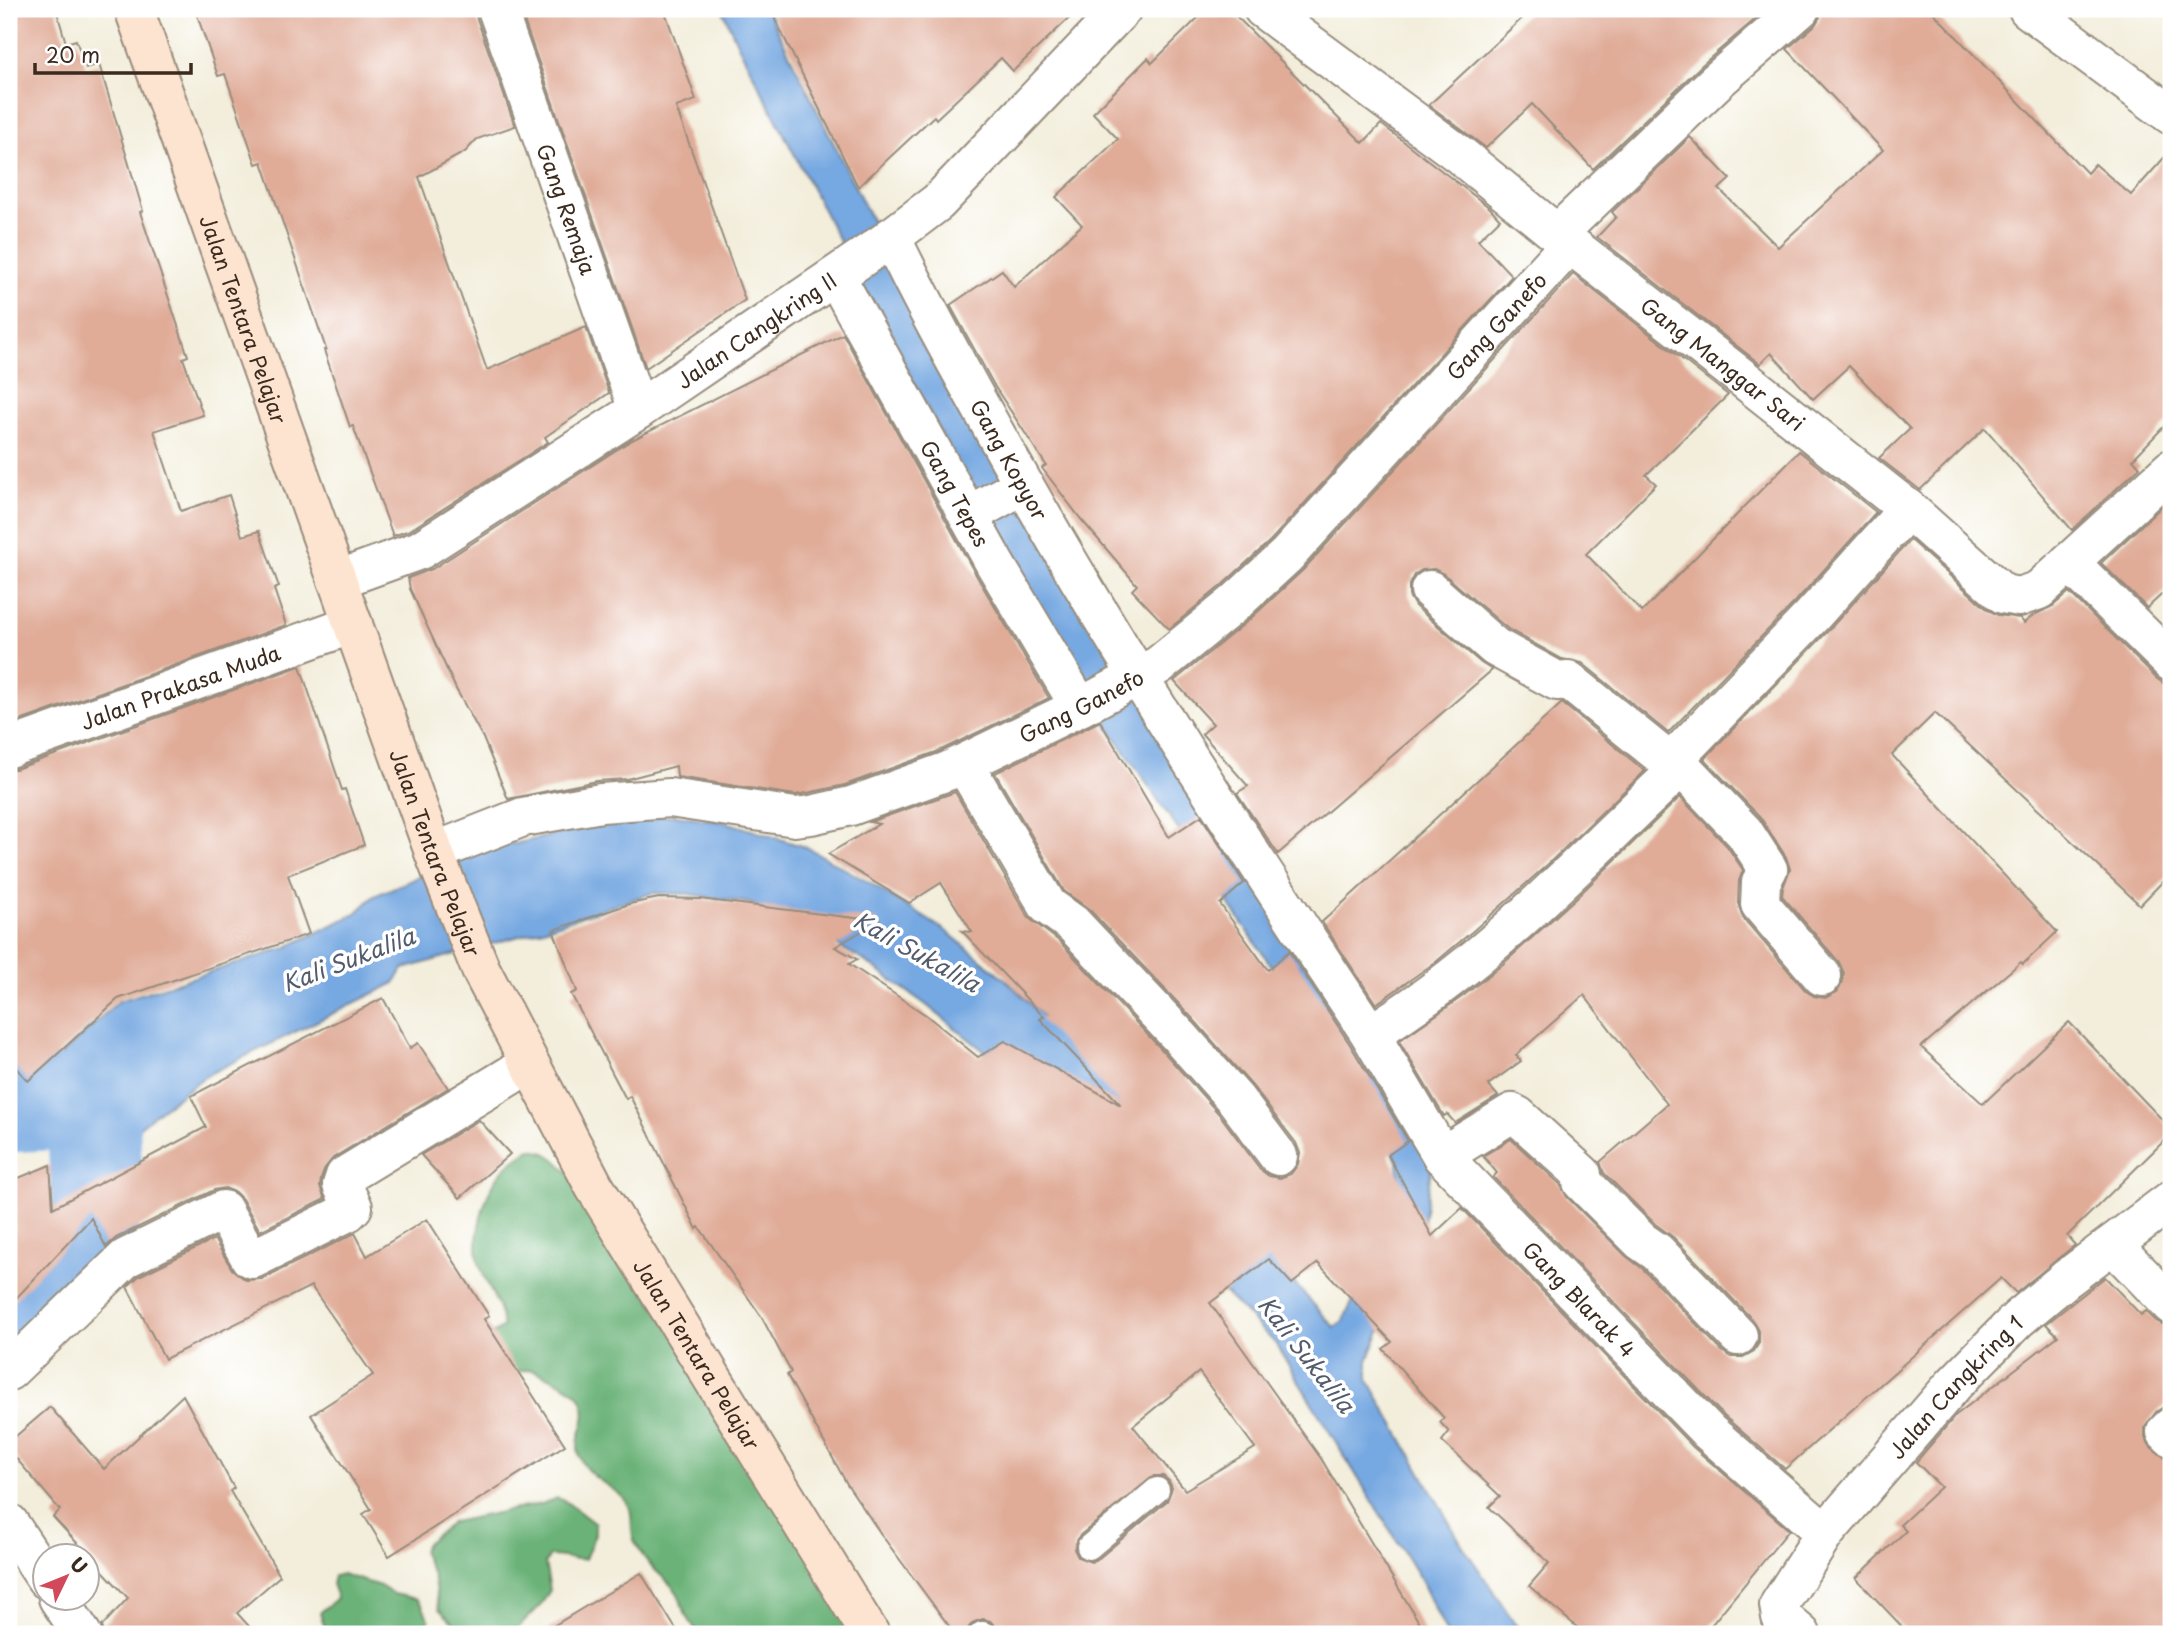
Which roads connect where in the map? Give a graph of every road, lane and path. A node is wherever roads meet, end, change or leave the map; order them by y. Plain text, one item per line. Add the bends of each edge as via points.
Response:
1 (134, 9) edge
2 (497, 9) edge
3 (1122, 9) edge
4 (1263, 9) edge
5 (1800, 9) edge
6 (2028, 9) edge
7 (2171, 115) edge
8 (888, 239) junction
9 (1563, 239) junction
10 (842, 273) junction
11 (638, 410) junction
12 (2171, 469) edge
13 (1021, 486) junction
14 (1908, 509) junction
15 (973, 512) junction
16 (2068, 562) junction
17 (337, 580) junction
18 (1430, 590) dead end
19 (353, 624) junction
20 (2171, 663) edge
21 (1132, 679) junction
22 (1085, 705) junction
23 (9, 748) edge
24 (1674, 762) junction
25 (964, 764) junction
26 (435, 855) junction
27 (1822, 975) dead end
28 (1370, 1034) junction
29 (528, 1063) junction
30 (1278, 1156) dead end
31 (1443, 1156) junction
32 (2171, 1200) edge
33 (2113, 1245) junction
34 (2171, 1305) edge
35 (1738, 1336) dead end
36 (9, 1371) edge
37 (2171, 1427) edge
38 (2171, 1437) edge
39 (1157, 1490) dead end
40 (9, 1523) edge
41 (1825, 1533) junction
42 (1089, 1547) dead end
43 (32, 1558) edge
44 (67, 1612) edge
45 (1790, 1621) edge
46 (82, 1634) edge
47 (870, 1634) edge

1 - 17 main road, Jalan Tentara Pelajar
2 - 11 street, Gang Remaja
3 - 8 street, Jalan Cangkring II via 938,202
4 - 9 street, Gang Manggar Sari via 1460,155
5 - 9 street, Gang Ganefo via 1717,81
6 - 7 street
8 - 10 street, Jalan Cangkring II
8 - 13 street, Gang Kopyor
9 - 14 street, Gang Manggar Sari
9 - 21 street, Gang Ganefo via 1287,555 1182,648
10 - 11 street, Jalan Cangkring II
10 - 15 street, Gang Tepes
11 - 17 street, Jalan Cangkring II via 420,550
12 - 16 street, Gang Manggar Sari
13 - 15 street
13 - 21 street, Gang Kopyor
14 - 16 street, Gang Manggar Sari via 2003,594 2018,597 2039,590
14 - 24 street
15 - 22 street, Gang Tepes via 995,564
16 - 20 street
17 - 19 main road, Jalan Tentara Pelajar
18 - 24 street via 1495,647 1557,681 1568,680
19 - 23 street, Jalan Prakasa Muda
19 - 26 main road, Jalan Tentara Pelajar
21 - 22 street, Gang Ganefo
21 - 28 street, Gang Kopyor
22 - 25 street, Gang Ganefo
24 - 27 street via 1744,832 1768,869 1761,883 1760,904
24 - 28 street via 1668,779 1491,947 1413,1008
25 - 26 street, Gang Ganefo via 851,806 811,815 795,817 670,798 601,803 523,817
25 - 30 street via 1048,906 1073,924 1179,1035
26 - 29 main road, Jalan Tentara Pelajar via 481,970
28 - 31 street, Gang Blarak 4
29 - 36 street via 345,1176 342,1185 353,1207 348,1212 253,1259 223,1210 126,1258
29 - 47 main road, Jalan Tentara Pelajar via 594,1186
31 - 35 street via 1512,1113 1582,1174 1583,1182
31 - 41 street, Gang Blarak 4 via 1709,1432
32 - 33 street, Jalan Cangkring 1
33 - 34 street
33 - 41 street, Jalan Cangkring 1 via 2066,1279 2000,1338 1954,1384
37 - 38 street via 2166,1432
39 - 42 lane
40 - 43 street
41 - 45 street, Jalan Cangkring 1 via 1780,1601
44 - 46 street

